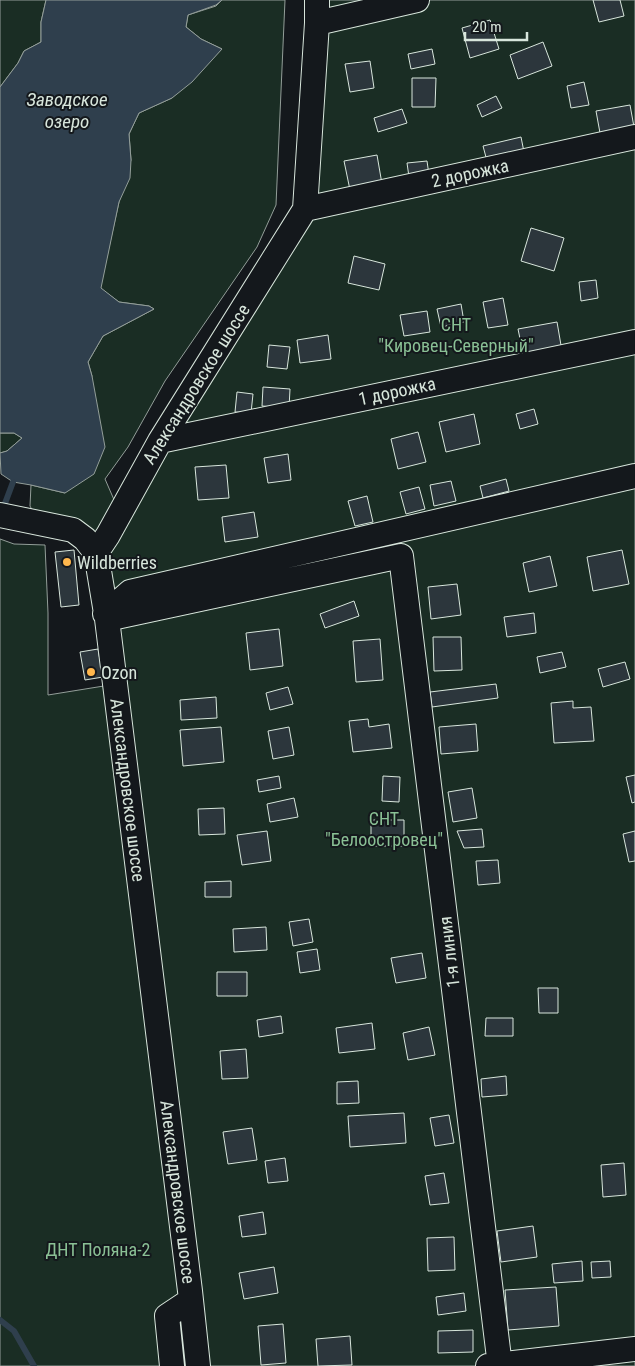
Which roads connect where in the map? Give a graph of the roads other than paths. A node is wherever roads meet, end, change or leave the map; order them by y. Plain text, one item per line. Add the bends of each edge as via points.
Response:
1 (317, 0) edge
2 (417, 0) edge
3 (317, 24) junction
4 (635, 137) edge
5 (305, 210) junction
6 (635, 342) edge
7 (160, 441) junction
8 (635, 476) edge
9 (0, 515) edge
10 (96, 553) junction
11 (106, 617) junction
12 (191, 1300) junction
13 (635, 1349) edge
14 (496, 1365) edge
15 (172, 1366) edge
16 (198, 1366) edge

1 - 3 street, Александровское шоссе
2 - 3 street
3 - 5 street, Александровское шоссе
4 - 5 street, 2 дорожка
5 - 7 street, Александровское шоссе
6 - 7 street, 1 дорожка
7 - 10 street, Александровское шоссе
8 - 11 street via 130,592
9 - 10 street via 73,530
10 - 11 street, Александровское шоссе
11 - 12 street, Александровское шоссе
11 - 14 street, 1-я линия via 401,556
12 - 15 street via 168,1316
12 - 16 street, Александровское шоссе
13 - 14 street

